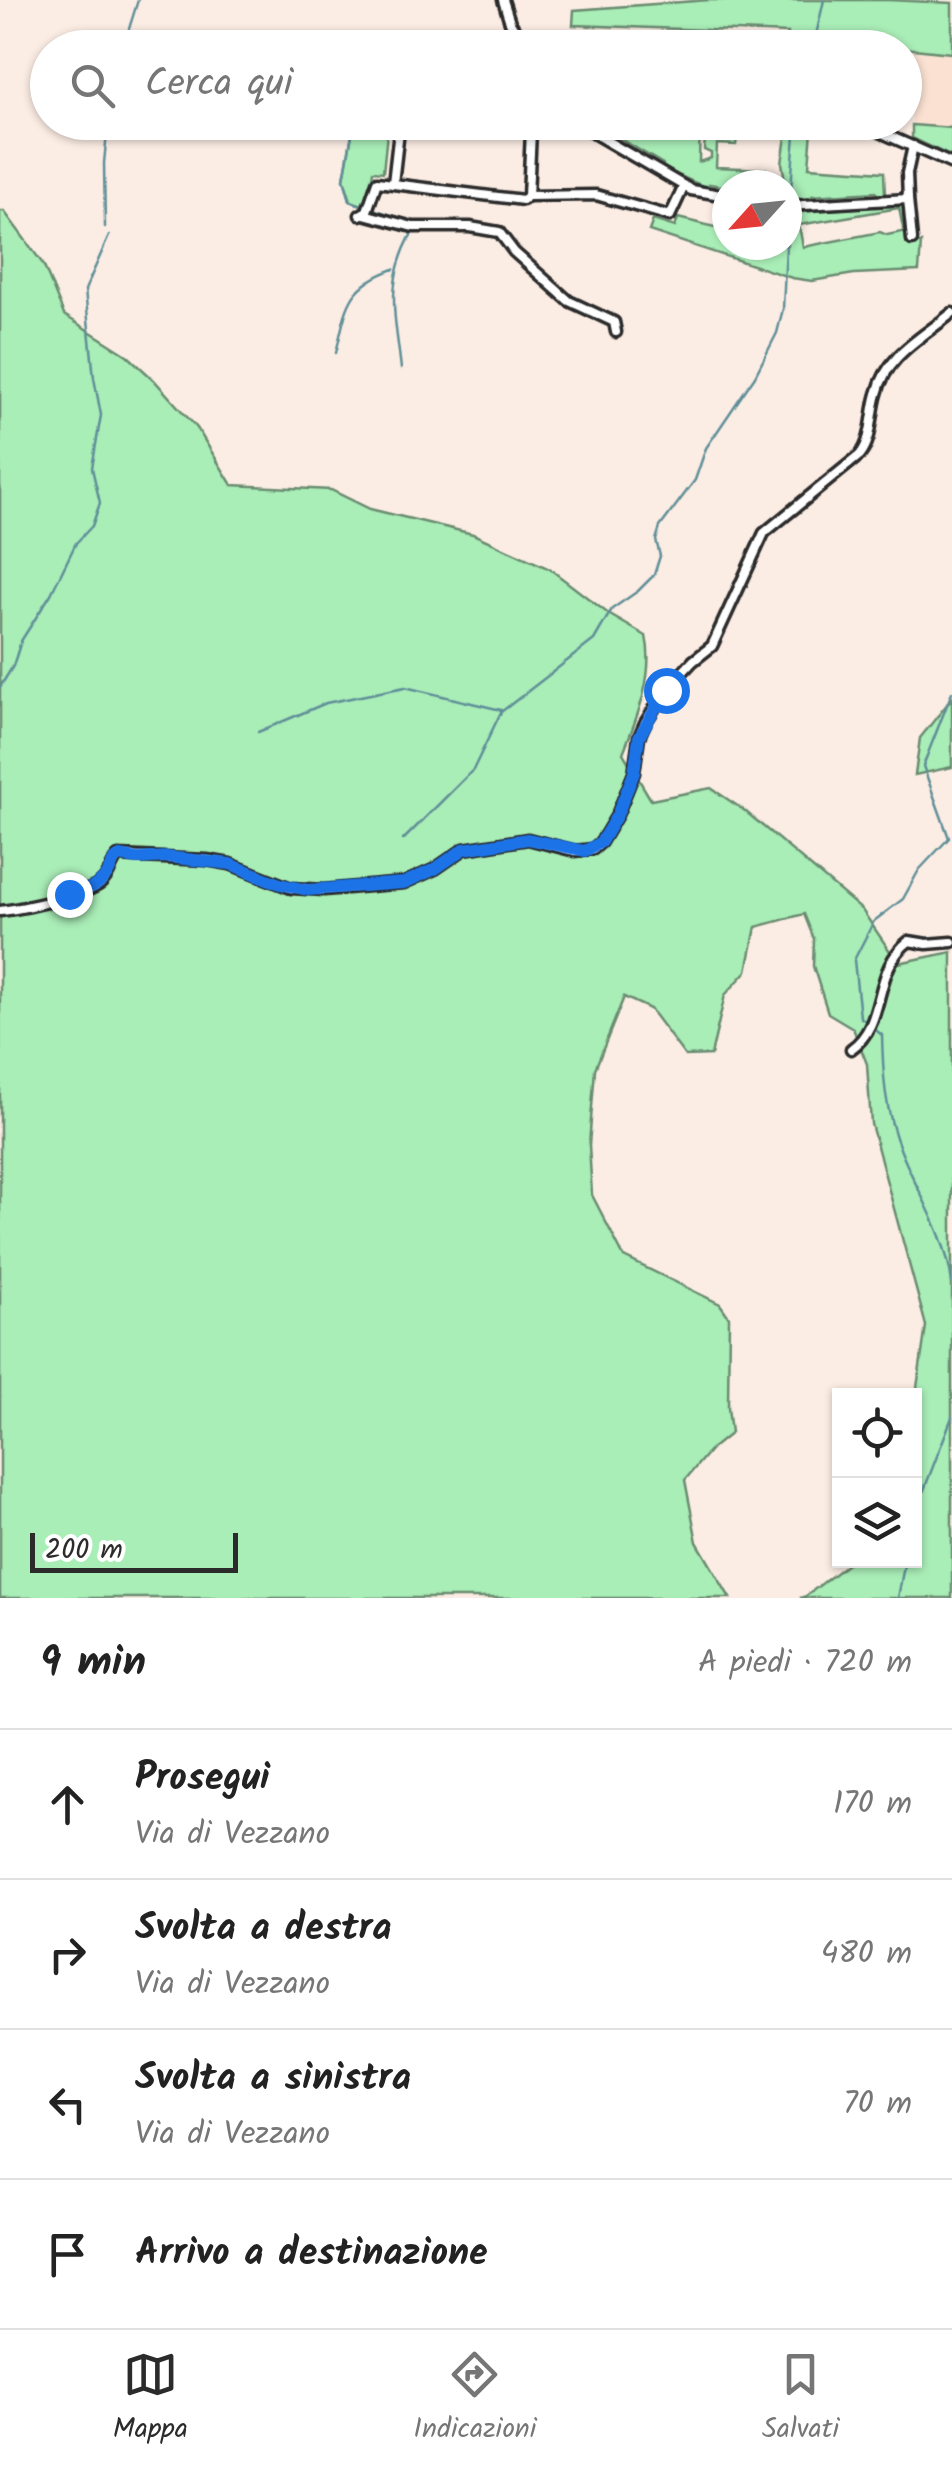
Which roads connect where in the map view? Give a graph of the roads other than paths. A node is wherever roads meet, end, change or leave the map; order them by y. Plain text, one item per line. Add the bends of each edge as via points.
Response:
1 (503, 0) edge
2 (516, 30) edge
3 (398, 140) edge
4 (531, 140) edge
5 (604, 140) edge
6 (899, 140) edge
7 (913, 146) junction
8 (952, 164) edge
9 (393, 183) junction
10 (684, 186) junction
11 (712, 193) edge
12 (528, 196) junction
13 (908, 200) junction
14 (802, 207) edge
15 (912, 240) dead end
16 (952, 314) edge
17 (616, 332) dead end
18 (0, 911) edge
19 (952, 942) edge
20 (852, 1049) dead end

1 - 2 street
3 - 9 street
4 - 12 street
5 - 10 street
6 - 7 street
7 - 8 street
7 - 13 street
9 - 12 street via 510,200
9 - 17 street via 374,184 362,215 412,227 499,232 542,280 614,322
10 - 11 street
10 - 12 street via 670,216 596,194
13 - 14 street
13 - 15 street
16 - 18 street via 886,369 860,456 764,533 712,646 666,690 644,723 628,787 592,848 528,839 483,846 464,849 404,883 324,890 291,888 206,860 118,856 103,881 88,890
19 - 20 street via 909,941 894,953 874,1015

